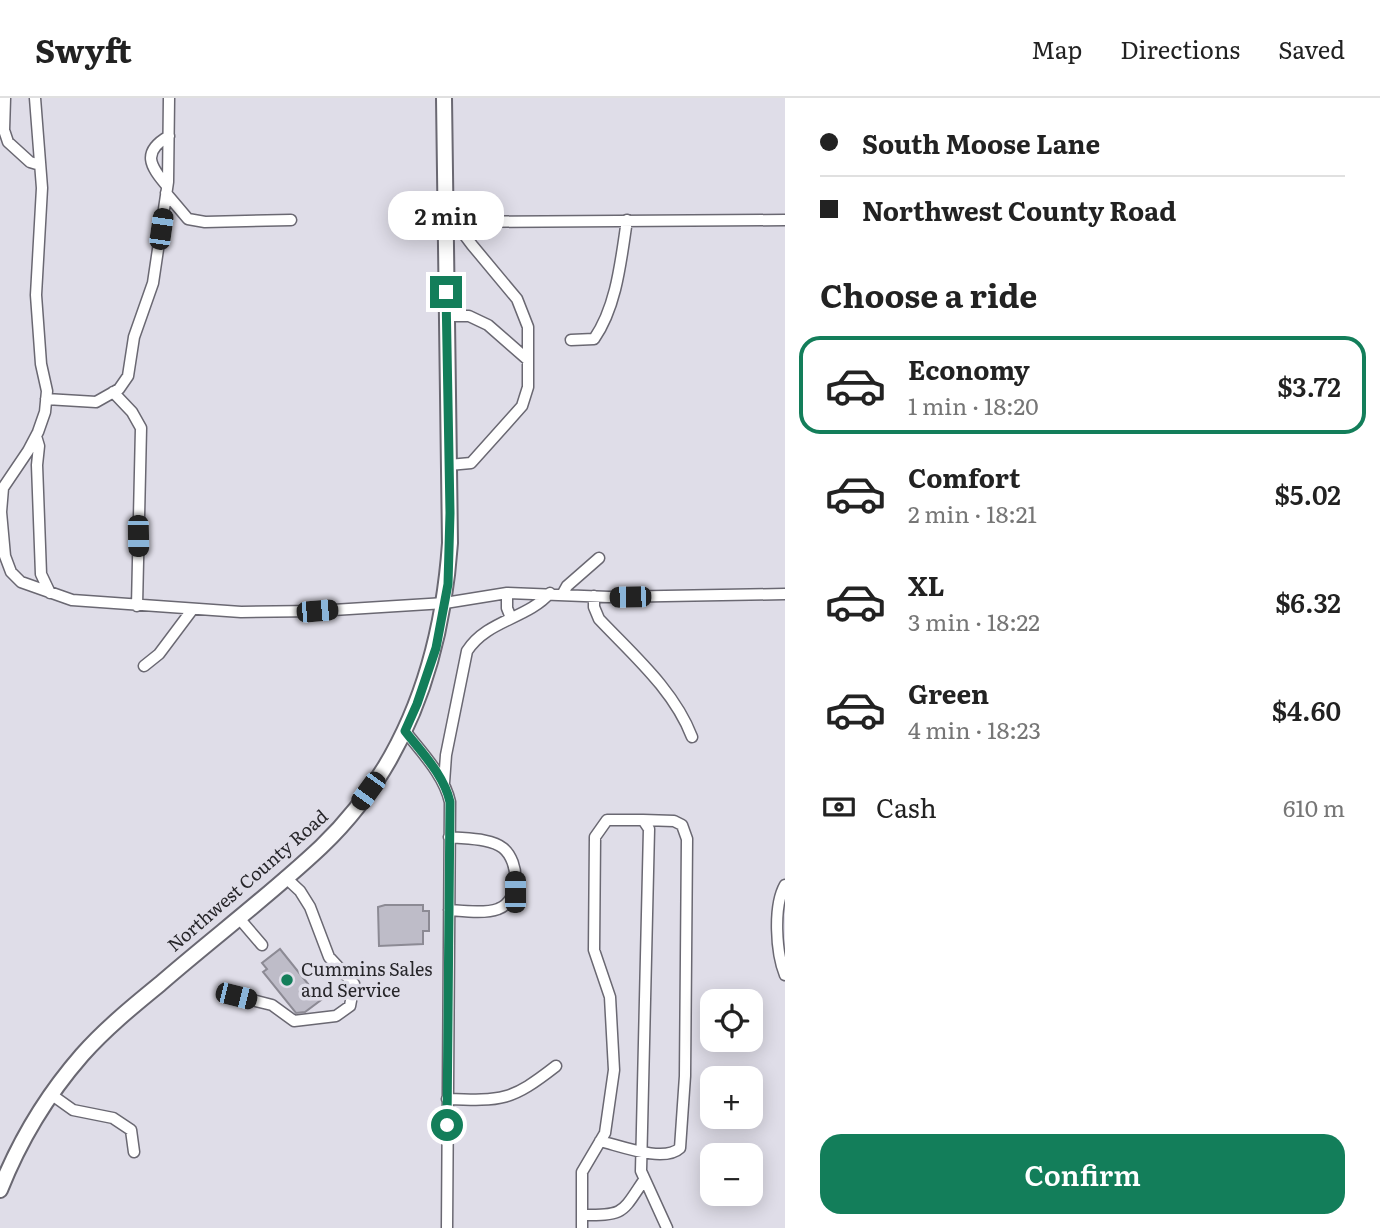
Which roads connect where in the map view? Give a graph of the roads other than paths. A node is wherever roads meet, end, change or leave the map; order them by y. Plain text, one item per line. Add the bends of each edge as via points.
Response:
1 (5, 98) edge
2 (35, 98) edge
3 (169, 98) edge
4 (444, 98) edge
5 (169, 136) junction
6 (40, 165) junction
7 (166, 190) junction
8 (291, 220) dead end
9 (627, 220) junction
10 (785, 220) edge
11 (445, 222) junction
12 (462, 222) junction
13 (447, 316) junction
14 (571, 340) dead end
15 (528, 360) junction
16 (113, 392) junction
17 (46, 398) junction
18 (36, 436) junction
19 (449, 465) junction
20 (599, 558) dead end
21 (50, 593) junction
22 (508, 593) junction
23 (550, 593) junction
24 (785, 594) edge
25 (562, 595) junction
26 (594, 596) junction
27 (445, 603) junction
28 (137, 606) junction
29 (192, 610) junction
30 (511, 618) junction
31 (144, 666) dead end
32 (405, 731) junction
33 (692, 737) dead end
34 (444, 783) junction
35 (643, 820) junction
36 (449, 837) junction
37 (285, 877) junction
38 (785, 885) edge
39 (449, 910) junction
40 (238, 917) junction
41 (262, 945) dead end
42 (785, 975) edge
43 (236, 996) dead end
44 (556, 1066) dead end
45 (52, 1095) junction
46 (447, 1099) junction
47 (600, 1141) junction
48 (134, 1152) dead end
49 (641, 1152) junction
50 (644, 1180) junction
51 (0, 1190) edge
52 (582, 1214) junction
53 (447, 1228) edge
54 (582, 1228) edge
55 (667, 1228) edge

1 - 6 street via 8,142
2 - 6 street
3 - 5 street
4 - 11 highway, Northwest County Road
5 - 7 street
5 - 7 street via 156,143 150,158
6 - 17 street via 36,295
7 - 8 street via 188,219
7 - 16 street via 153,282 134,337 128,376
9 - 10 street
9 - 12 street
9 - 14 street via 620,268 604,324 594,339
11 - 12 street
11 - 13 highway, Northwest County Road
12 - 15 street via 463,233 517,299 528,327
13 - 15 street via 469,316 488,325
13 - 19 highway, Northwest County Road
15 - 19 street via 522,406 471,463
16 - 17 street via 96,402
16 - 28 street via 141,428
17 - 18 street
18 - 21 street via 41,574
18 - 21 street via 3,488 1,512 10,572
19 - 27 highway, Northwest County Road
20 - 25 street
21 - 28 street via 72,600
22 - 23 street
22 - 27 street
22 - 30 street
23 - 25 street
23 - 30 street via 541,603
24 - 26 street
25 - 26 street
26 - 33 street via 599,618 662,686
27 - 29 street via 317,611
27 - 32 highway, Northwest County Road via 428,674
28 - 29 street
29 - 31 street via 159,654
30 - 34 street via 494,625 467,651
32 - 34 street
32 - 37 highway, Northwest County Road via 355,808
34 - 36 street via 450,802
35 - 47 street via 607,820 595,837 594,950 610,997 614,1070
35 - 49 street via 649,829
35 - 49 street via 682,825 687,867 680,1148 674,1154
36 - 39 street
36 - 39 street via 502,846 513,860 515,892 498,910
37 - 40 highway, Northwest County Road
37 - 43 street via 310,907 329,957 354,984 350,1006 336,1016 295,1021 272,1005
38 - 42 street via 777,935
39 - 46 street
40 - 41 street
40 - 45 highway, Northwest County Road via 105,1032
44 - 46 street via 506,1099
45 - 48 street via 73,1110 121,1123 131,1130
45 - 51 highway, Northwest County Road
46 - 53 street
47 - 49 street
47 - 52 street via 582,1172
49 - 50 street
50 - 52 street via 624,1211
50 - 55 street
52 - 54 street

